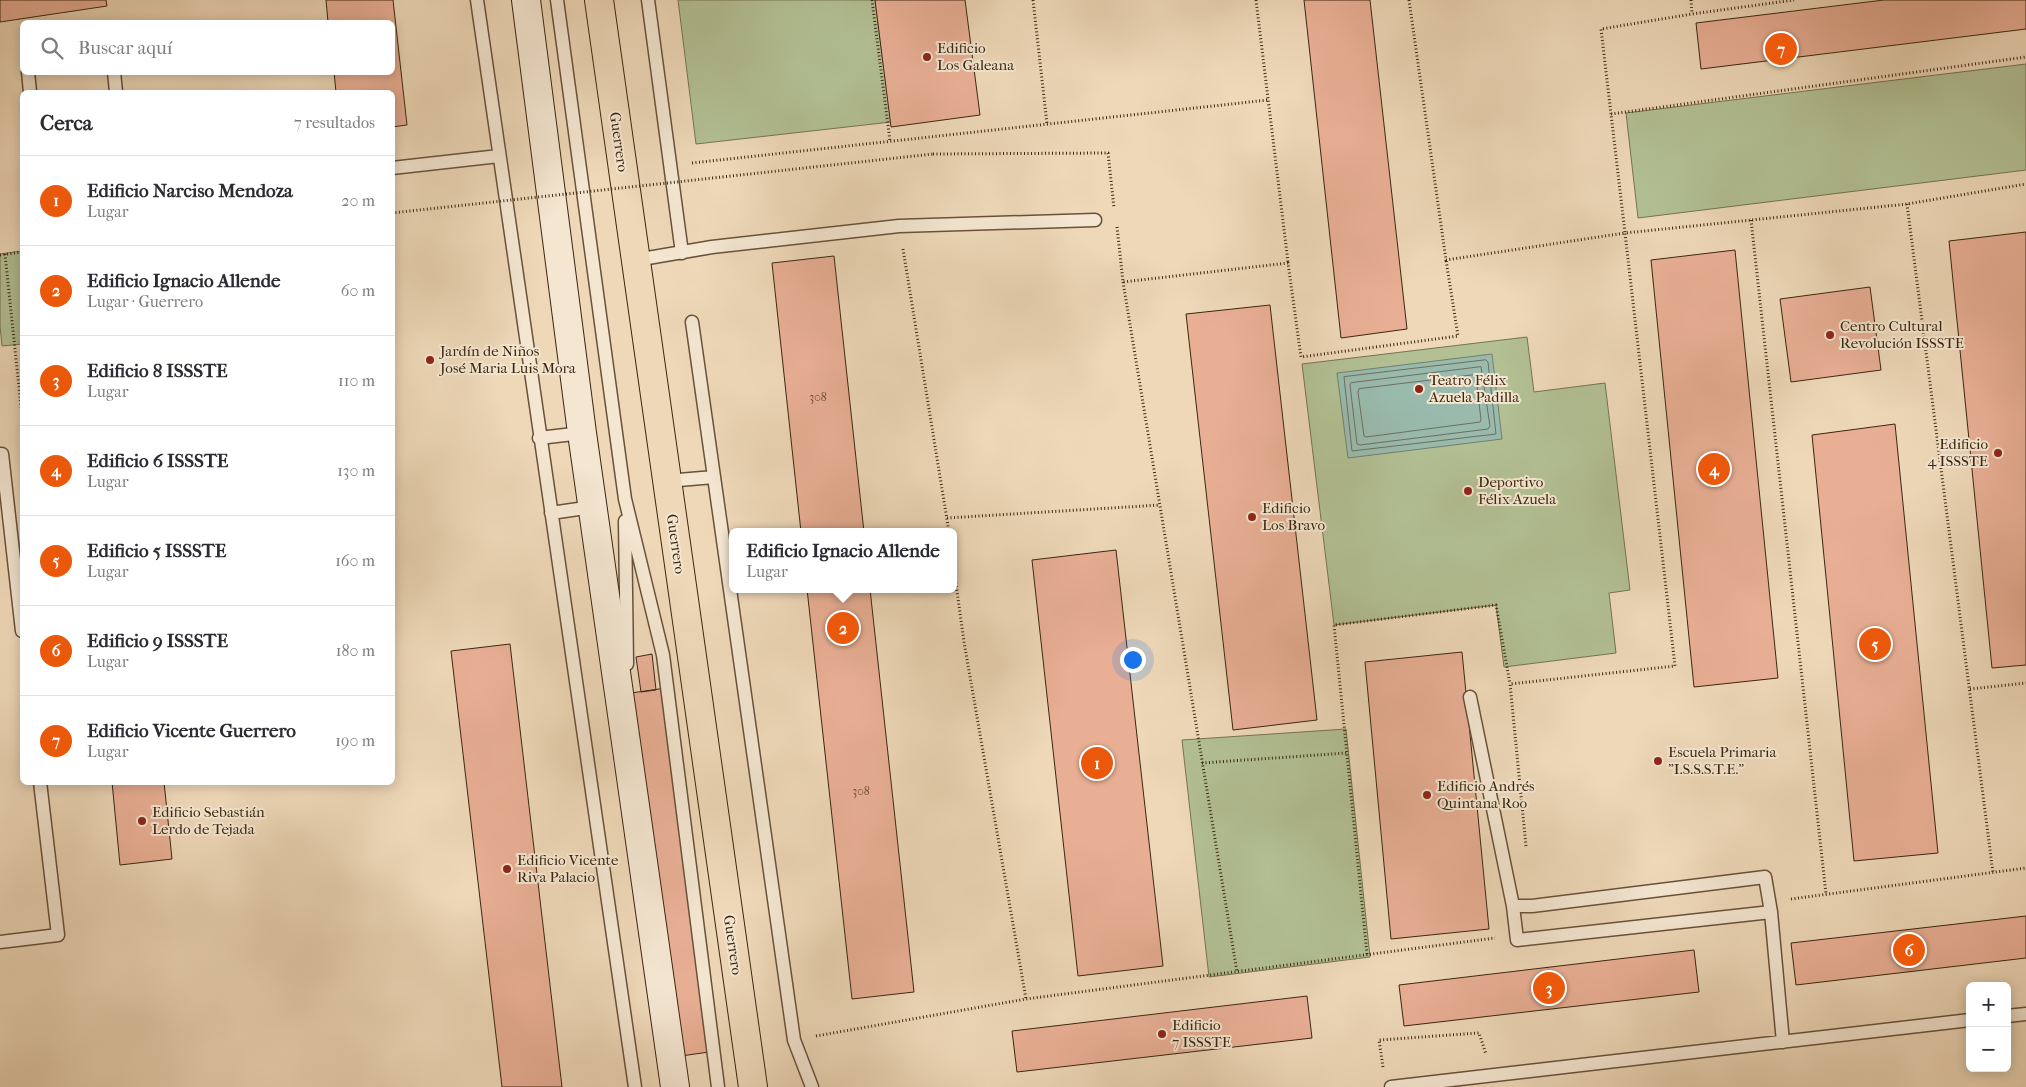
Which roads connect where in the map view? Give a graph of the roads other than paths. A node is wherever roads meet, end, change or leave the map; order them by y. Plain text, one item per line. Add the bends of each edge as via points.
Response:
1 (477, 0) edge
2 (526, 0) edge
3 (557, 0) edge
4 (599, 0) edge
5 (648, 0) edge
6 (28, 75) edge
7 (114, 75) edge
8 (30, 90) edge
9 (116, 90) edge
10 (499, 156) junction
11 (395, 168) edge
12 (1095, 220) dead end
13 (682, 253) junction
14 (636, 260) junction
15 (692, 322) dead end
16 (582, 433) junction
17 (539, 438) junction
18 (0, 454) edge
19 (714, 477) junction
20 (667, 481) junction
21 (625, 499) junction
22 (592, 508) junction
23 (551, 512) junction
24 (729, 583) edge
25 (730, 593) edge
26 (20, 613) edge
27 (1470, 696) dead end
28 (40, 785) edge
29 (1513, 906) junction
30 (1770, 907) junction
31 (0, 942) edge
32 (2026, 1014) edge
33 (2011, 1016) edge
34 (1966, 1020) edge
35 (1783, 1042) junction
36 (635, 1087) edge
37 (675, 1087) edge
38 (688, 1087) edge
39 (718, 1087) edge
40 (753, 1087) edge
41 (812, 1087) edge
42 (1391, 1087) edge

1 - 10 lane
2 - 16 main road
3 - 21 lane
4 - 14 main road, Guerrero
5 - 13 lane
6 - 8 lane
7 - 9 lane
10 - 11 lane
10 - 17 lane
12 - 13 lane via 899,226
13 - 14 lane
14 - 20 main road, Guerrero
15 - 19 lane
16 - 17 lane
16 - 22 main road
17 - 23 lane
18 - 26 lane
19 - 20 lane
19 - 24 lane
20 - 40 main road, Guerrero
21 - 38 lane via 627,658
21 - 39 lane via 663,655
22 - 23 lane
22 - 37 main road
23 - 36 lane
25 - 41 lane via 794,1040
27 - 29 lane
28 - 31 lane via 58,935
29 - 30 lane via 1765,877
29 - 30 lane via 1517,940
30 - 35 lane
32 - 33 lane
34 - 35 lane
35 - 42 lane

